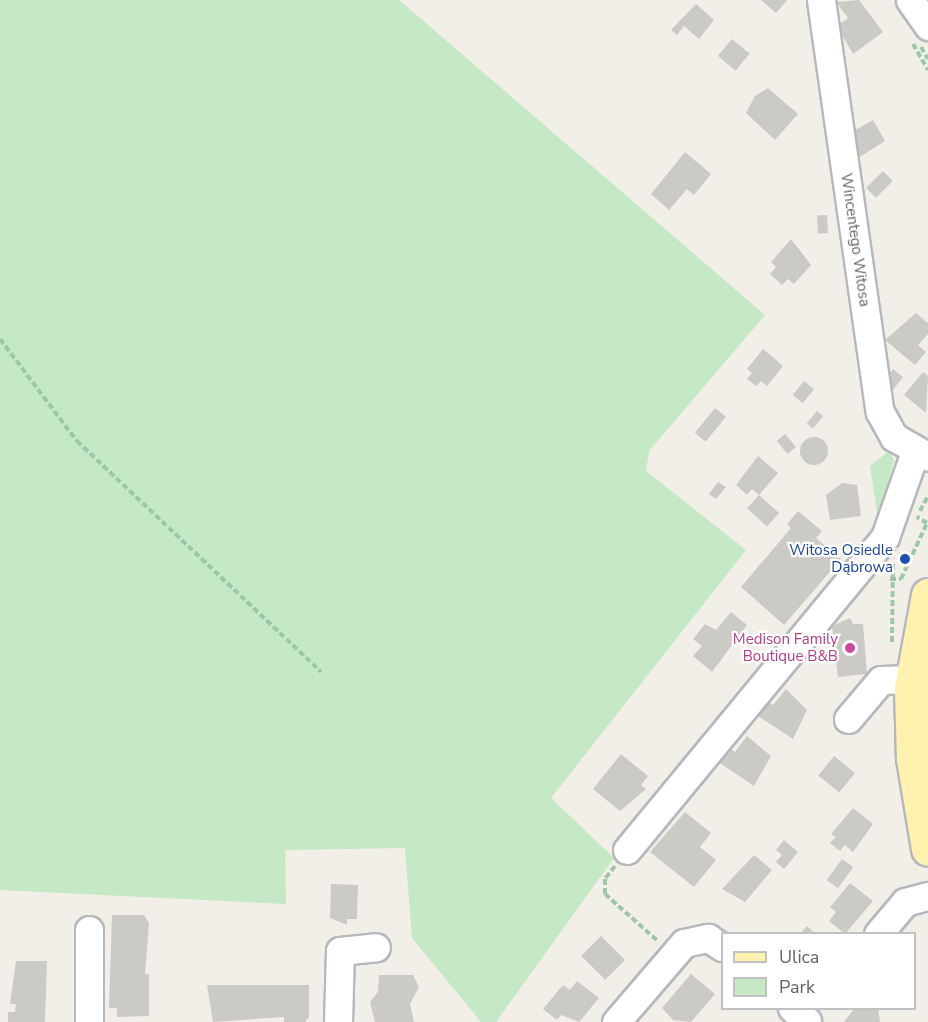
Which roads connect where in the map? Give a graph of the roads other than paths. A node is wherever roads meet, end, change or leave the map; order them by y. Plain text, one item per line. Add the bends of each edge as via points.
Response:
1 (821, 0) edge
2 (910, 0) edge
3 (928, 26) edge
4 (922, 455) edge
5 (928, 595) edge
6 (903, 666) junction
7 (848, 719) dead end
8 (928, 849) edge
9 (627, 850) road end
10 (928, 896) edge
11 (89, 930) dead end
12 (879, 932) edge
13 (376, 947) dead end
14 (721, 947) edge
15 (794, 1010) edge
16 (816, 1010) edge
17 (89, 1022) edge
18 (338, 1022) edge
19 (616, 1022) edge
20 (807, 1022) edge

1 - 4 street, Wincentego Witosa via 880,412 894,437
2 - 3 street
4 - 9 street via 901,480 882,555
5 - 6 main road
6 - 7 street via 881,680
6 - 8 main road
10 - 12 street via 905,902
11 - 17 street
13 - 18 street via 340,951
14 - 19 street via 700,938 673,954
15 - 20 street
16 - 20 street

